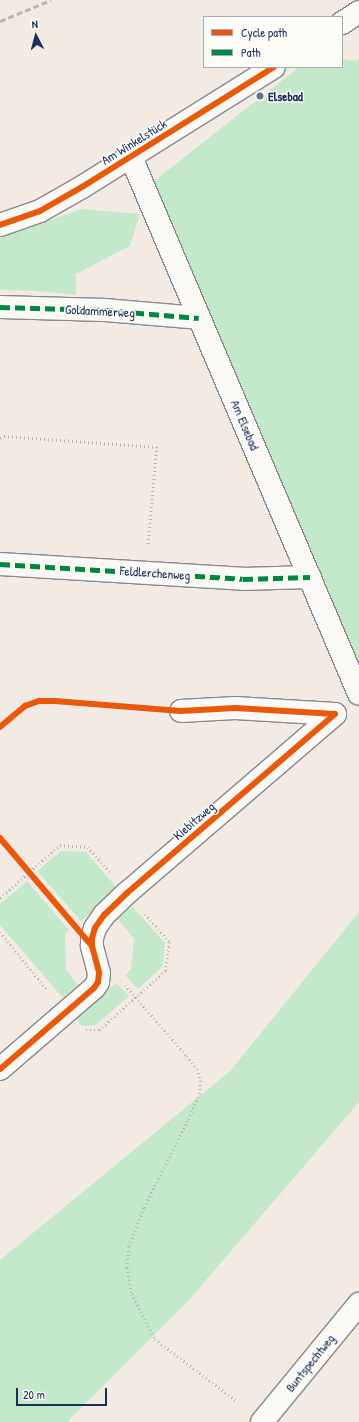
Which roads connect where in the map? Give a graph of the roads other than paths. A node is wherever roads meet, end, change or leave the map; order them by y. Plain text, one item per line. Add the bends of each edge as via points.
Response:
1 (359, 12) edge
2 (343, 22) edge
3 (272, 68) edge
4 (131, 157) junction
5 (0, 225) edge
6 (0, 307) edge
7 (199, 318) junction
8 (0, 564) edge
9 (310, 577) junction
10 (359, 694) edge
11 (359, 706) edge
12 (181, 711) dead end
13 (335, 714) junction
14 (0, 1069) edge
15 (359, 1304) edge
16 (262, 1422) edge

1 - 2 street
3 - 4 street, Am Winkelstück
4 - 5 street, Am Winkelstück via 40,211
4 - 7 street, Am Elsebad
6 - 7 street, Goldammerweg via 104,310
7 - 9 street, Am Elsebad
8 - 9 street, Feldlerchenweg via 243,579
9 - 10 street, Am Elsebad
11 - 13 street, Kiebitzweg
12 - 13 street, Kiebitzweg via 236,708
13 - 14 street, Kiebitzweg via 104,915 92,938 99,977 94,988
15 - 16 street, Buntspechtweg

